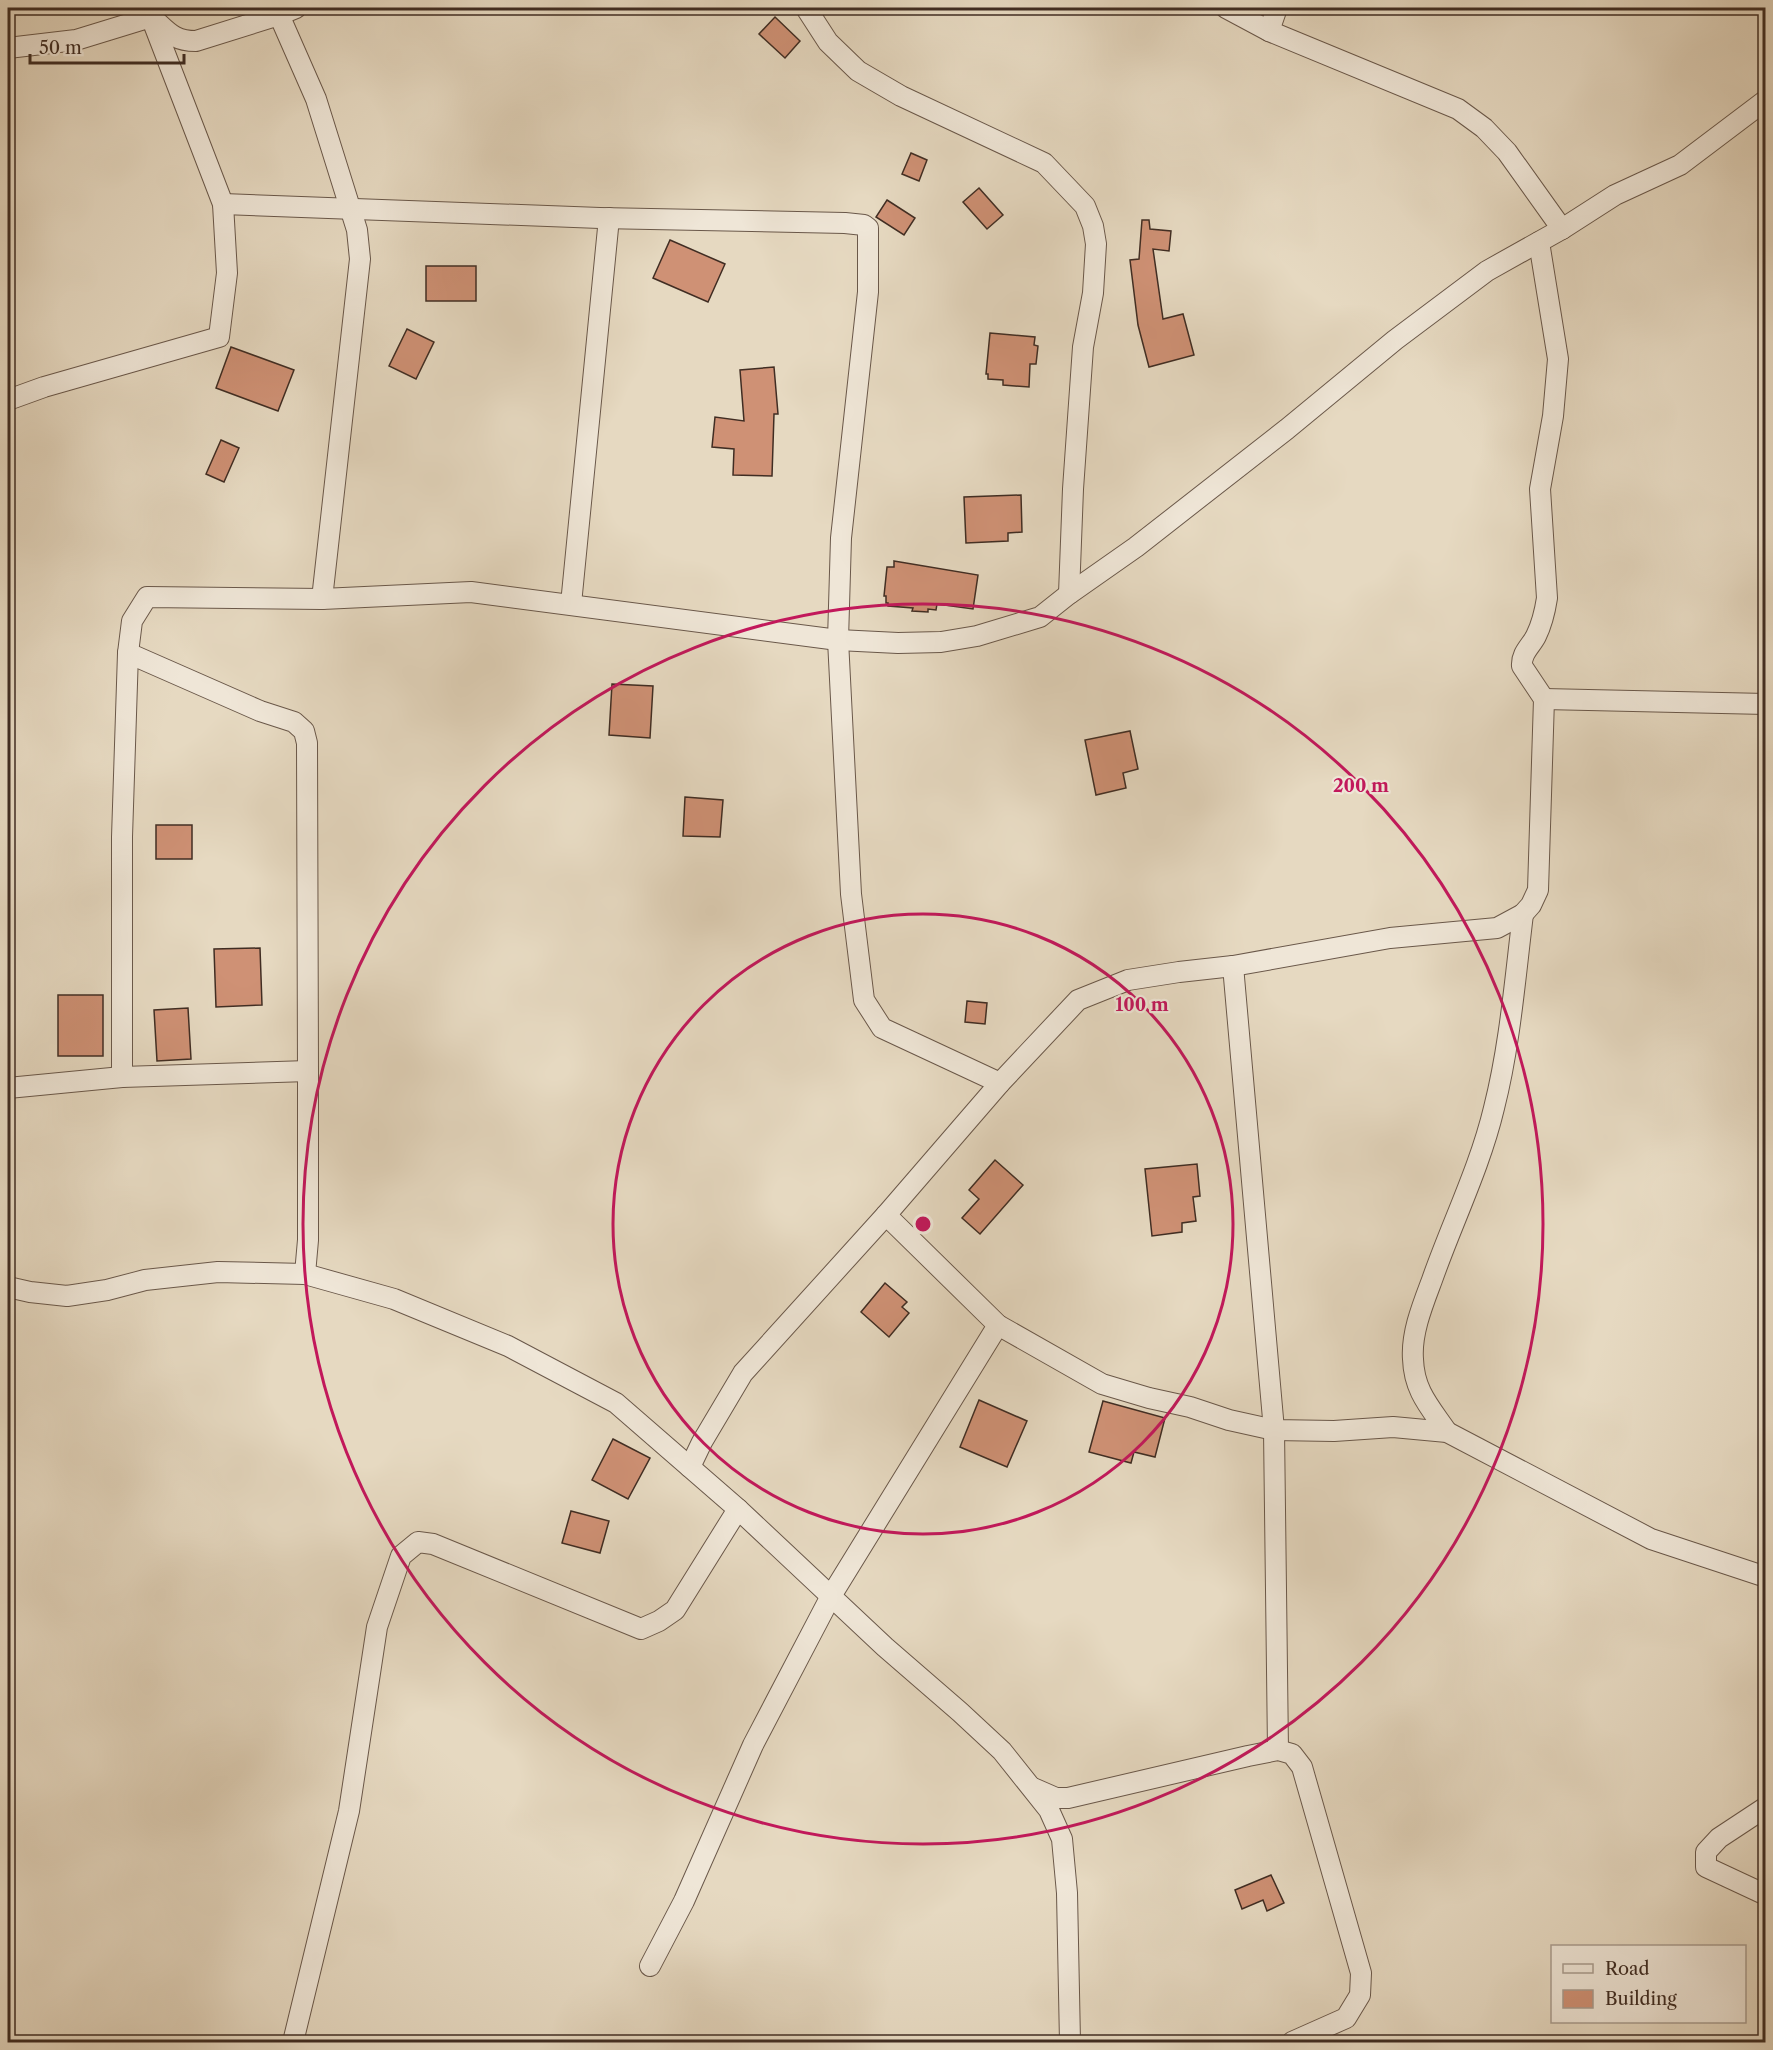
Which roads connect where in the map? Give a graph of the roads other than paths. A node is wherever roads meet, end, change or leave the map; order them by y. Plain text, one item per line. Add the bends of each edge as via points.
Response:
1 (806, 8) edge
2 (1226, 8) edge
3 (1277, 8) edge
4 (284, 10) edge
5 (149, 12) edge
6 (1269, 32) junction
7 (8, 48) edge
8 (1766, 100) edge
9 (223, 204) junction
10 (350, 207) junction
11 (609, 218) junction
12 (1562, 229) junction
13 (1539, 242) junction
14 (8, 400) edge
15 (1069, 594) junction
16 (322, 599) junction
17 (571, 604) junction
18 (838, 640) junction
19 (128, 653) junction
20 (1544, 699) junction
21 (1766, 704) edge
22 (1523, 914) junction
23 (1233, 966) junction
24 (308, 1071) junction
25 (122, 1077) junction
26 (1000, 1083) junction
27 (8, 1088) edge
28 (886, 1215) junction
29 (305, 1274) junction
30 (8, 1287) edge
31 (998, 1325) junction
32 (1274, 1430) junction
33 (1447, 1432) junction
34 (690, 1467) junction
35 (738, 1509) junction
36 (1766, 1577) edge
37 (831, 1596) junction
38 (1278, 1750) junction
39 (1033, 1788) junction
40 (1766, 1807) edge
41 (1766, 1895) edge
42 (650, 1966) dead end
43 (293, 2043) edge
44 (1070, 2043) edge
45 (1292, 2043) edge

1 - 15 street via 828,42 858,71 901,96 1044,163 1085,206 1096,244 1093,293 1083,347
2 - 6 street
3 - 6 street
4 - 5 street via 212,37 186,41 174,38
4 - 10 street
5 - 7 street via 76,40
5 - 9 street
6 - 12 street via 1458,109 1508,152
8 - 12 street via 1680,165 1615,195
9 - 10 street
9 - 14 street via 227,273 219,337
10 - 11 street
10 - 16 street via 360,259
11 - 17 street
11 - 18 street via 845,223 868,228 868,292 841,538
12 - 13 street
13 - 15 street via 1487,271 1444,302 1136,547
13 - 20 street via 1558,359 1540,489 1547,598 1536,636 1521,660
15 - 18 street via 1040,617 977,636 940,642
16 - 17 street via 471,592
16 - 19 street via 147,597 132,621
17 - 18 street
18 - 26 street via 851,894 864,1000 882,1028
19 - 24 street via 294,722 304,731
19 - 25 street via 122,837
20 - 21 street
20 - 22 street via 1538,890
22 - 23 street via 1497,928 1390,938
22 - 33 street via 1510,1024 1494,1109 1417,1329 1413,1359 1419,1393
23 - 26 street via 1128,980 1078,1000
23 - 32 street
24 - 25 street
24 - 29 street
25 - 27 street
26 - 28 street
28 - 31 street
28 - 34 street via 743,1373
29 - 30 street via 218,1272 145,1280 67,1296
29 - 34 street via 394,1299 508,1346 616,1403
31 - 32 street via 1102,1384
31 - 37 street
32 - 33 street via 1393,1427
32 - 38 street
33 - 36 street via 1651,1539
34 - 35 street
35 - 37 street
35 - 43 street via 675,1610 640,1629 433,1544 418,1542 401,1556 377,1627 349,1811
37 - 39 street via 1002,1751
37 - 42 street via 753,1744 684,1901
38 - 39 street via 1068,1798 1056,1798
38 - 45 street via 1292,1754 1302,1767 1362,1973 1360,1995 1346,2018
39 - 44 street via 1049,1810 1062,1839
40 - 41 street via 1719,1838 1706,1852 1706,1868

